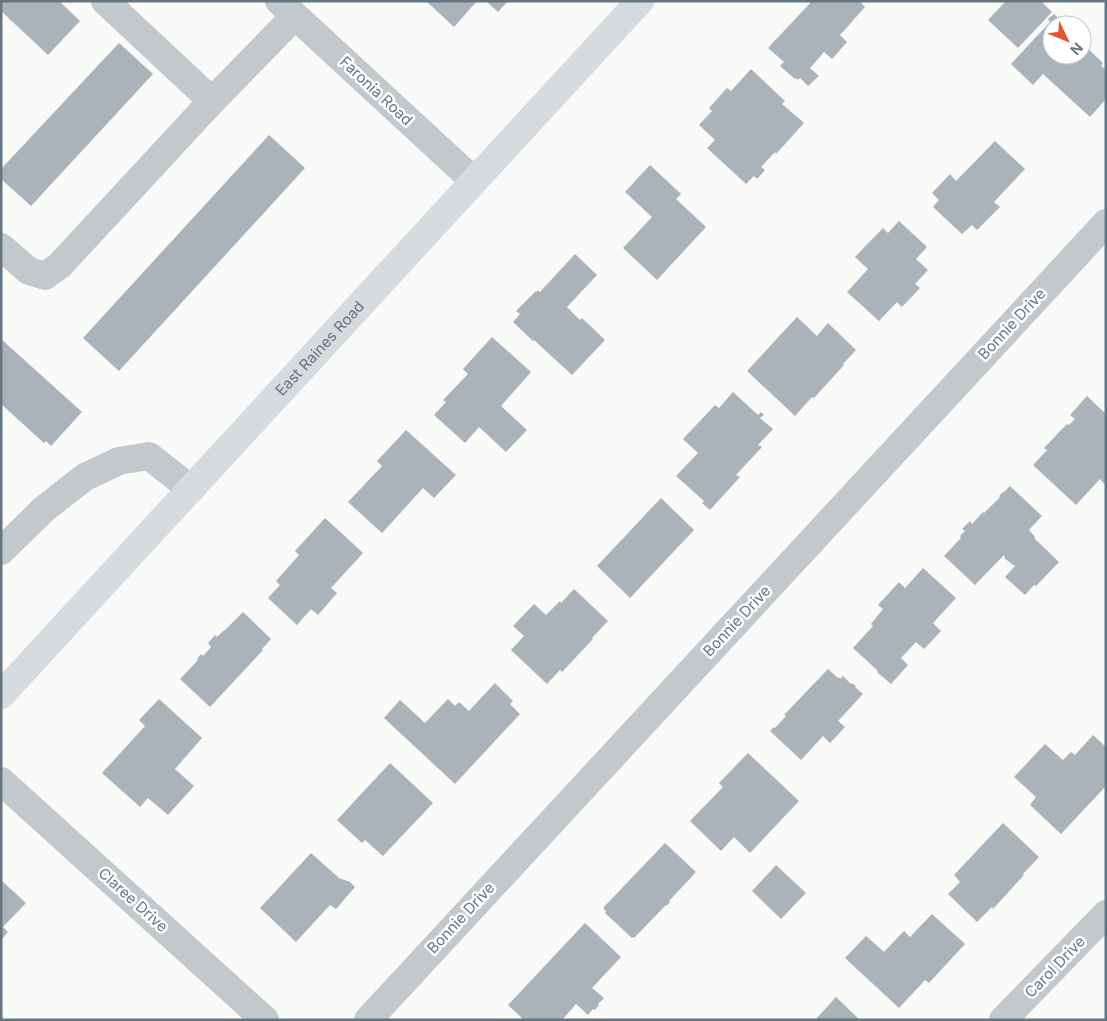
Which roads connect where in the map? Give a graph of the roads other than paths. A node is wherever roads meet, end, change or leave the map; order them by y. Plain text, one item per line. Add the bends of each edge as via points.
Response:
1 (105, 1) edge
2 (640, 1) edge
3 (287, 9) edge
4 (212, 101) junction
5 (474, 182) junction
6 (1106, 223) edge
7 (1, 247) edge
8 (191, 489) junction
9 (1, 551) edge
10 (1, 695) edge
11 (1, 781) edge
12 (1105, 916) edge
13 (265, 1020) edge
14 (368, 1020) edge
15 (1003, 1020) edge

1 - 4 street
2 - 5 main road, East Raines Road
3 - 4 street
3 - 5 street, Faronia Road
4 - 7 street via 60,265 45,276 29,271
5 - 8 main road, East Raines Road
6 - 14 street, Bonnie Drive
8 - 9 street via 149,456 119,461 84,477
8 - 10 main road, East Raines Road
11 - 13 street, Claree Drive
12 - 15 street, Carol Drive

